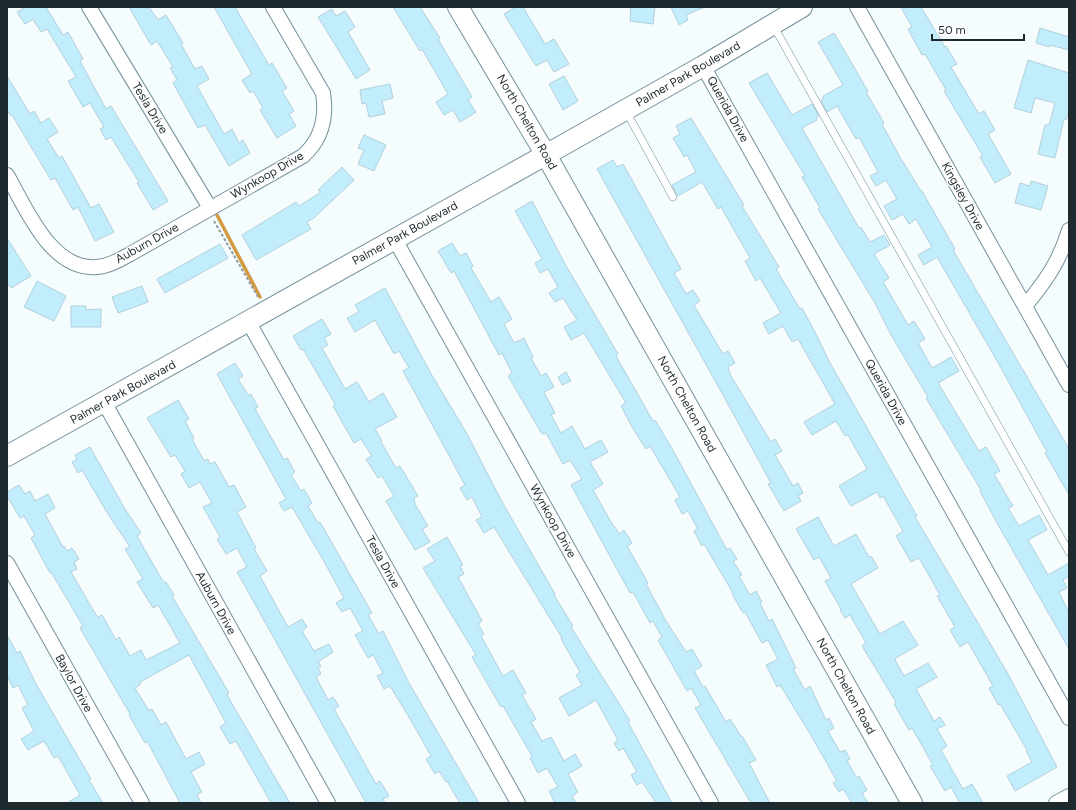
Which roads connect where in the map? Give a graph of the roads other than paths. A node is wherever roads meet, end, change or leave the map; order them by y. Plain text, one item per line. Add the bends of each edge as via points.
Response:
1 (89, 7) edge
2 (273, 7) edge
3 (458, 7) edge
4 (802, 7) edge
5 (857, 7) edge
6 (773, 24) junction
7 (703, 66) junction
8 (626, 110) junction
9 (546, 155) junction
10 (7, 175) edge
11 (673, 197) dead end
12 (209, 209) junction
13 (1069, 230) edge
14 (394, 238) junction
15 (1025, 306) junction
16 (248, 321) junction
17 (1069, 385) edge
18 (104, 402) junction
19 (7, 456) edge
20 (1069, 552) edge
21 (7, 563) edge
22 (12, 585) edge
23 (1069, 718) edge
24 (1069, 796) edge
25 (142, 803) edge
26 (328, 803) edge
27 (518, 803) edge
28 (712, 803) edge
29 (912, 803) edge
30 (1056, 803) edge

1 - 12 street, Tesla Drive
2 - 12 street, Wynkoop Drive via 323,93 325,105 322,128 303,156
3 - 9 main road, North Chelton Road
4 - 6 main road, Palmer Park Boulevard
5 - 15 street, Kingsley Drive
6 - 7 main road, Palmer Park Boulevard
6 - 20 lane
7 - 8 main road, Palmer Park Boulevard
7 - 23 street, Querida Drive
8 - 9 main road, Palmer Park Boulevard
8 - 11 lane
9 - 14 main road, Palmer Park Boulevard
9 - 29 main road, North Chelton Road
10 - 12 street, Auburn Drive via 55,252 84,266 97,267 121,259
13 - 15 street via 1063,251 1044,283
14 - 16 main road, Palmer Park Boulevard
14 - 28 street, Wynkoop Drive
15 - 17 street, Kingsley Drive
16 - 18 main road, Palmer Park Boulevard
16 - 27 street, Tesla Drive
18 - 19 main road, Palmer Park Boulevard
18 - 26 street, Auburn Drive
21 - 22 street, Baylor Drive
22 - 25 street, Baylor Drive
24 - 30 street

